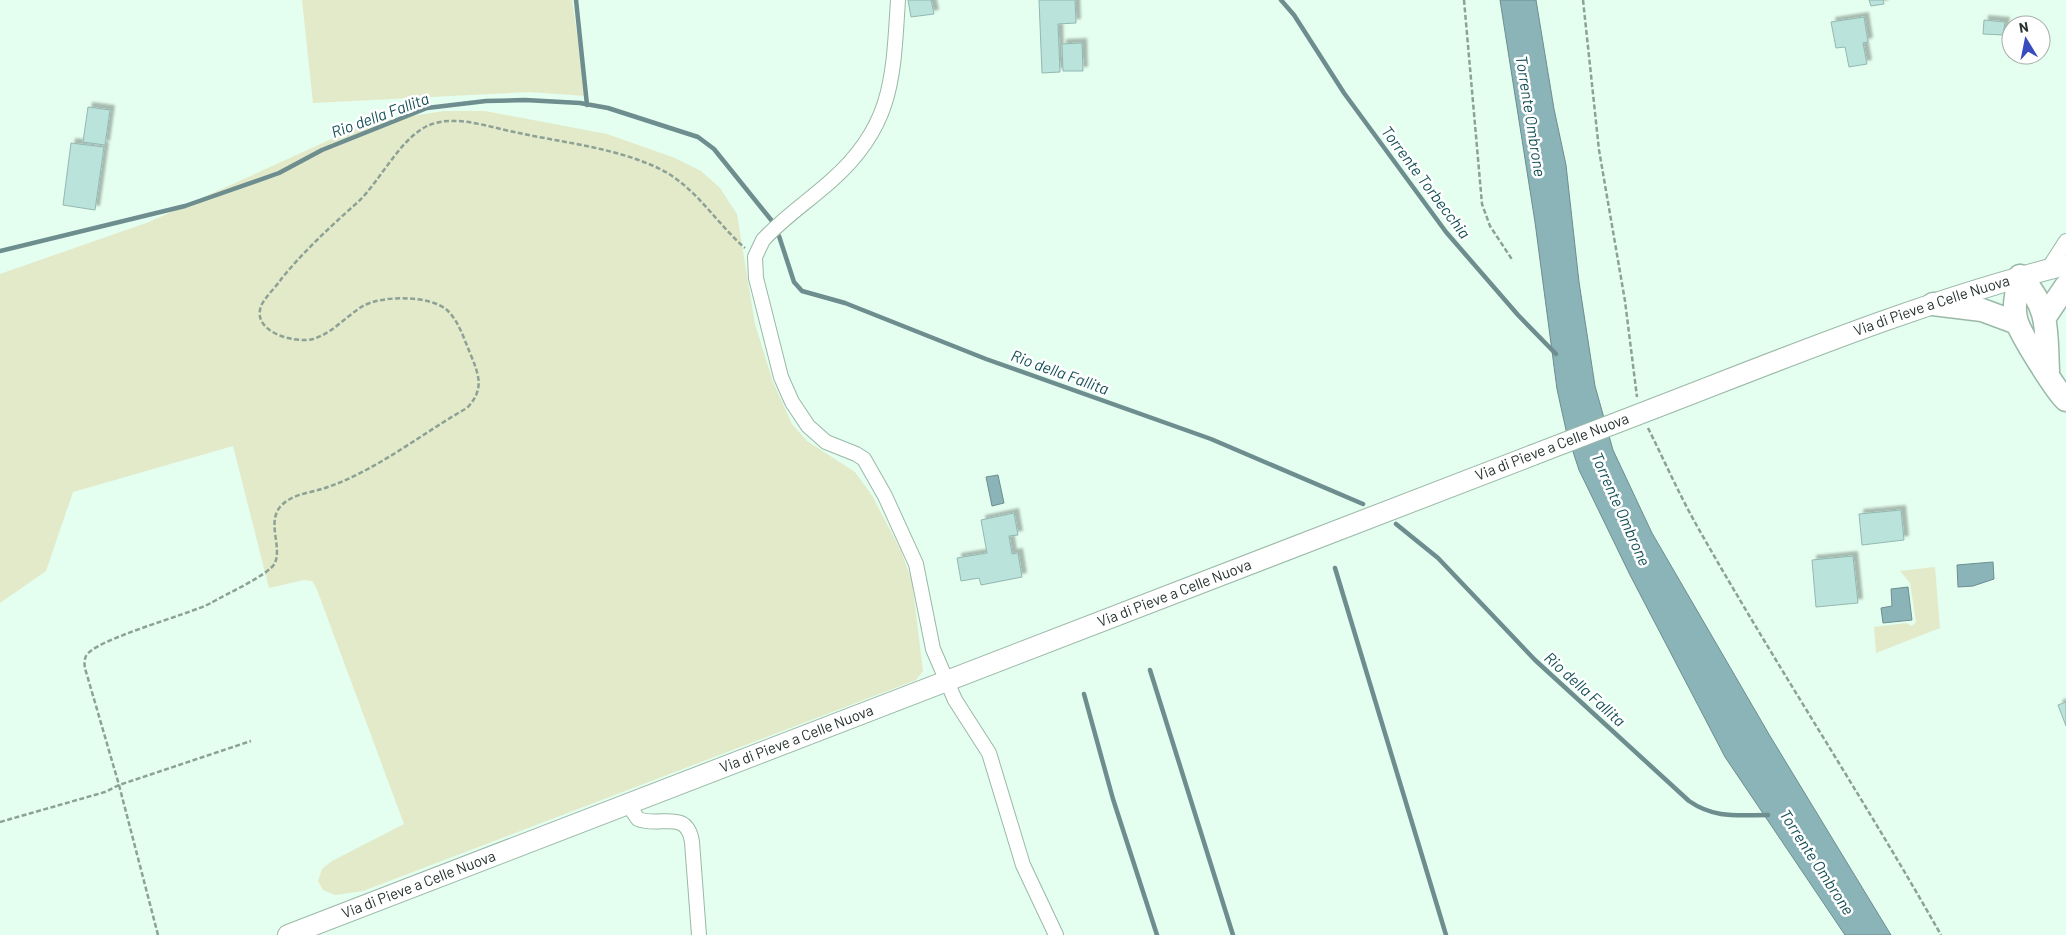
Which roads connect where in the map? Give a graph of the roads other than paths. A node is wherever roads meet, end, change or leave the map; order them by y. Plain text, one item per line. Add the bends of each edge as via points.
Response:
1 (898, 0) edge
2 (2066, 241) edge
3 (2057, 267) edge
4 (2020, 276) junction
5 (2066, 286) edge
6 (1933, 304) junction
7 (2045, 317) junction
8 (2017, 323) junction
9 (2049, 377) junction
10 (2066, 400) edge
11 (945, 680) junction
12 (628, 803) junction
13 (288, 935) edge
14 (699, 935) edge
15 (1056, 935) edge

1 - 11 street via 892,81 877,126 853,160 763,240 755,257 756,278 780,377 799,414 817,436 864,459 916,564 928,632
2 - 3 street
3 - 4 main road, Via di Pieve a Celle Nuova
4 - 6 main road, Via di Pieve a Celle Nuova
4 - 7 highway via 2038,298
4 - 8 highway
5 - 7 highway
6 - 8 highway via 1982,310
6 - 11 main road, Via di Pieve a Celle Nuova, bridge
7 - 9 highway
8 - 9 highway
9 - 10 highway
11 - 12 main road, Via di Pieve a Celle Nuova
11 - 15 street via 954,700 989,752 1023,864
12 - 13 main road, Via di Pieve a Celle Nuova
12 - 14 street via 638,819 677,822 689,831

